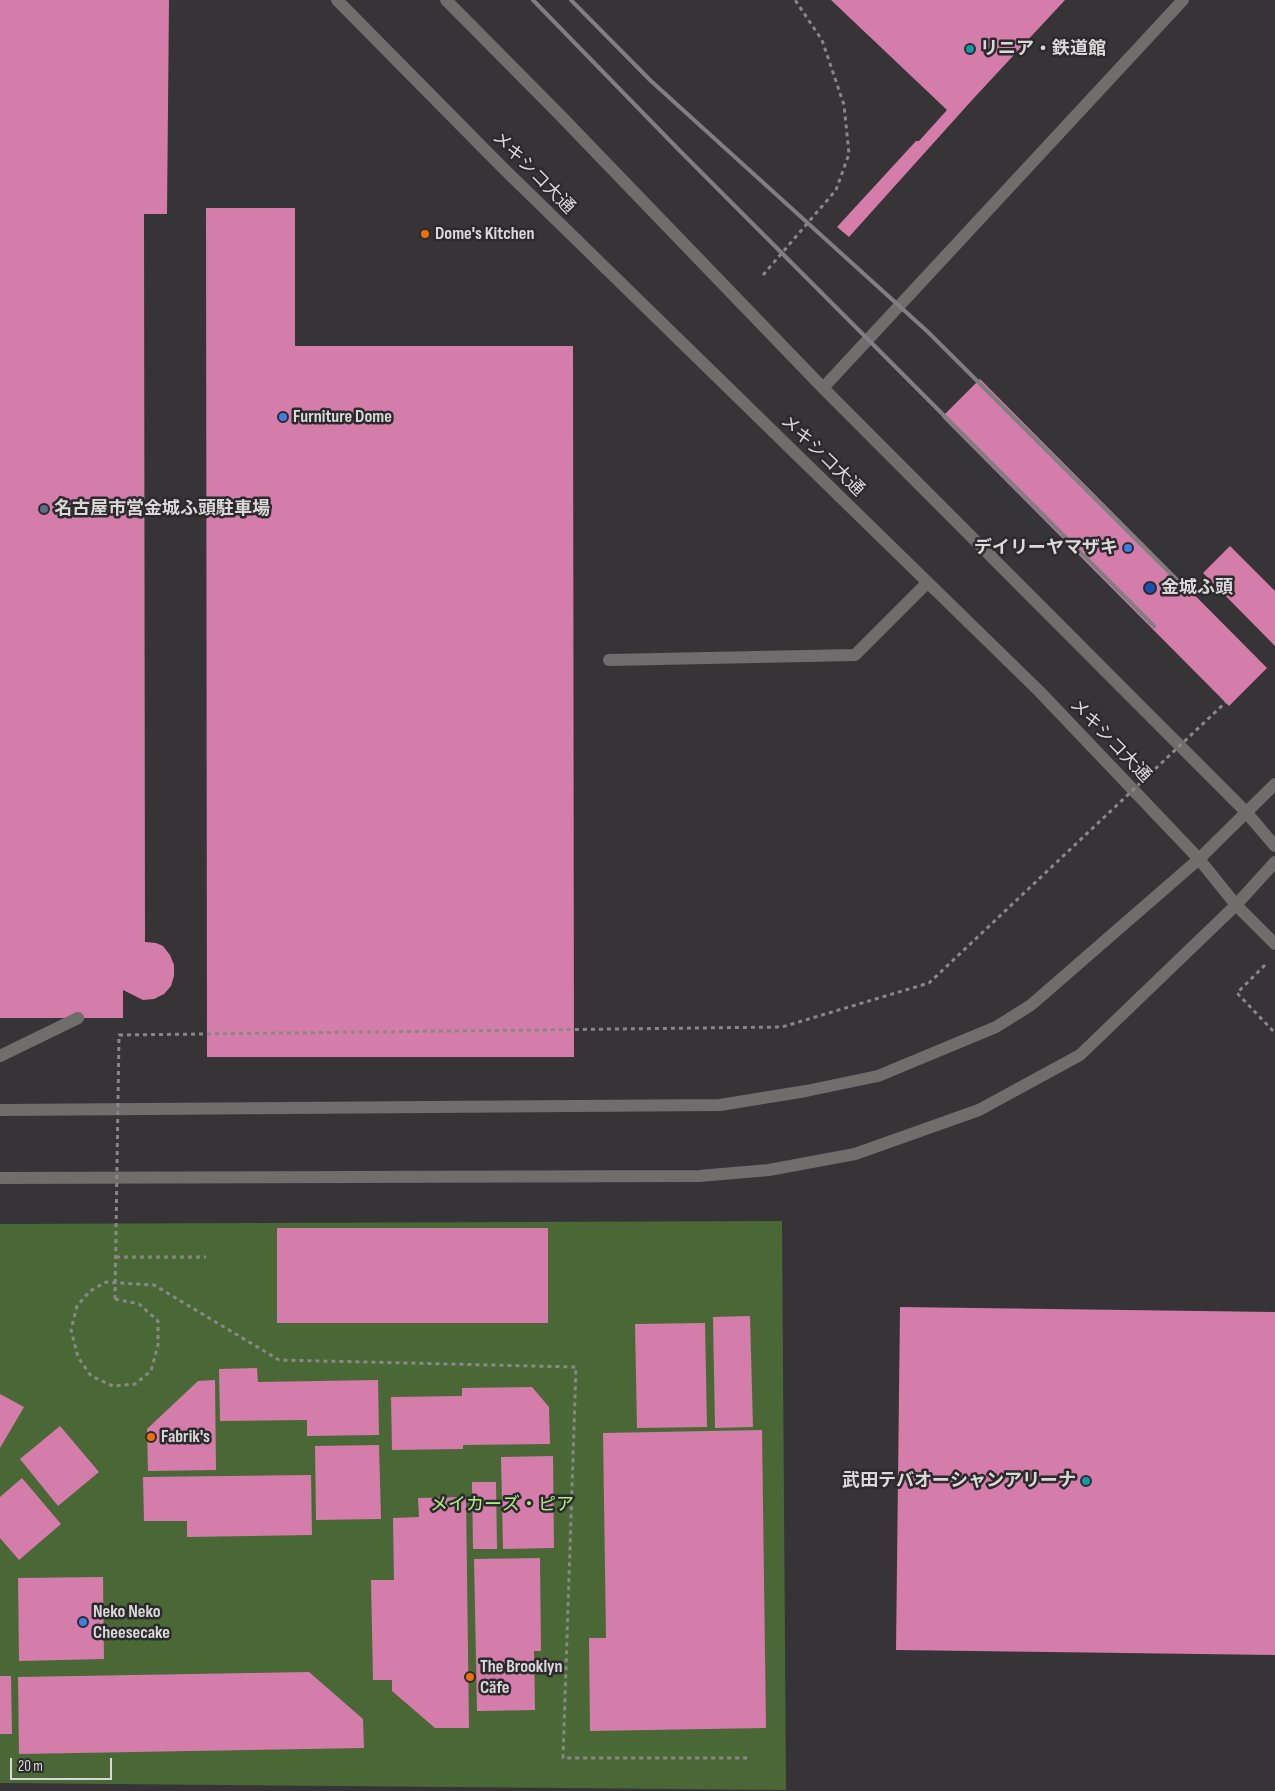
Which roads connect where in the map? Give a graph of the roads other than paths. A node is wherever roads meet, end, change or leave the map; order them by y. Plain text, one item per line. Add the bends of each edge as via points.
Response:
1 (337, 0) edge
2 (446, 0) edge
3 (1183, 0) edge
4 (822, 388) junction
5 (927, 583) junction
6 (609, 660) dead end
7 (1275, 784) edge
8 (1246, 812) junction
9 (1275, 846) edge
10 (1199, 859) junction
11 (1275, 862) edge
12 (1236, 905) junction
13 (1275, 944) edge
14 (78, 1018) dead end
15 (0, 1056) edge
16 (0, 1110) edge
17 (0, 1178) edge

1 - 5 street, メキシコ大通 via 502,168
2 - 4 street
3 - 4 street
4 - 8 street
5 - 6 street via 855,655
5 - 10 street, メキシコ大通 via 1039,691
7 - 8 street
8 - 9 street
8 - 10 street
10 - 12 street, メキシコ大通
10 - 16 street via 1031,1005 996,1027 878,1076 720,1105
11 - 12 street
12 - 13 street, メキシコ大通
12 - 17 street via 1080,1055 979,1110 855,1154 769,1170 699,1176
14 - 15 street

